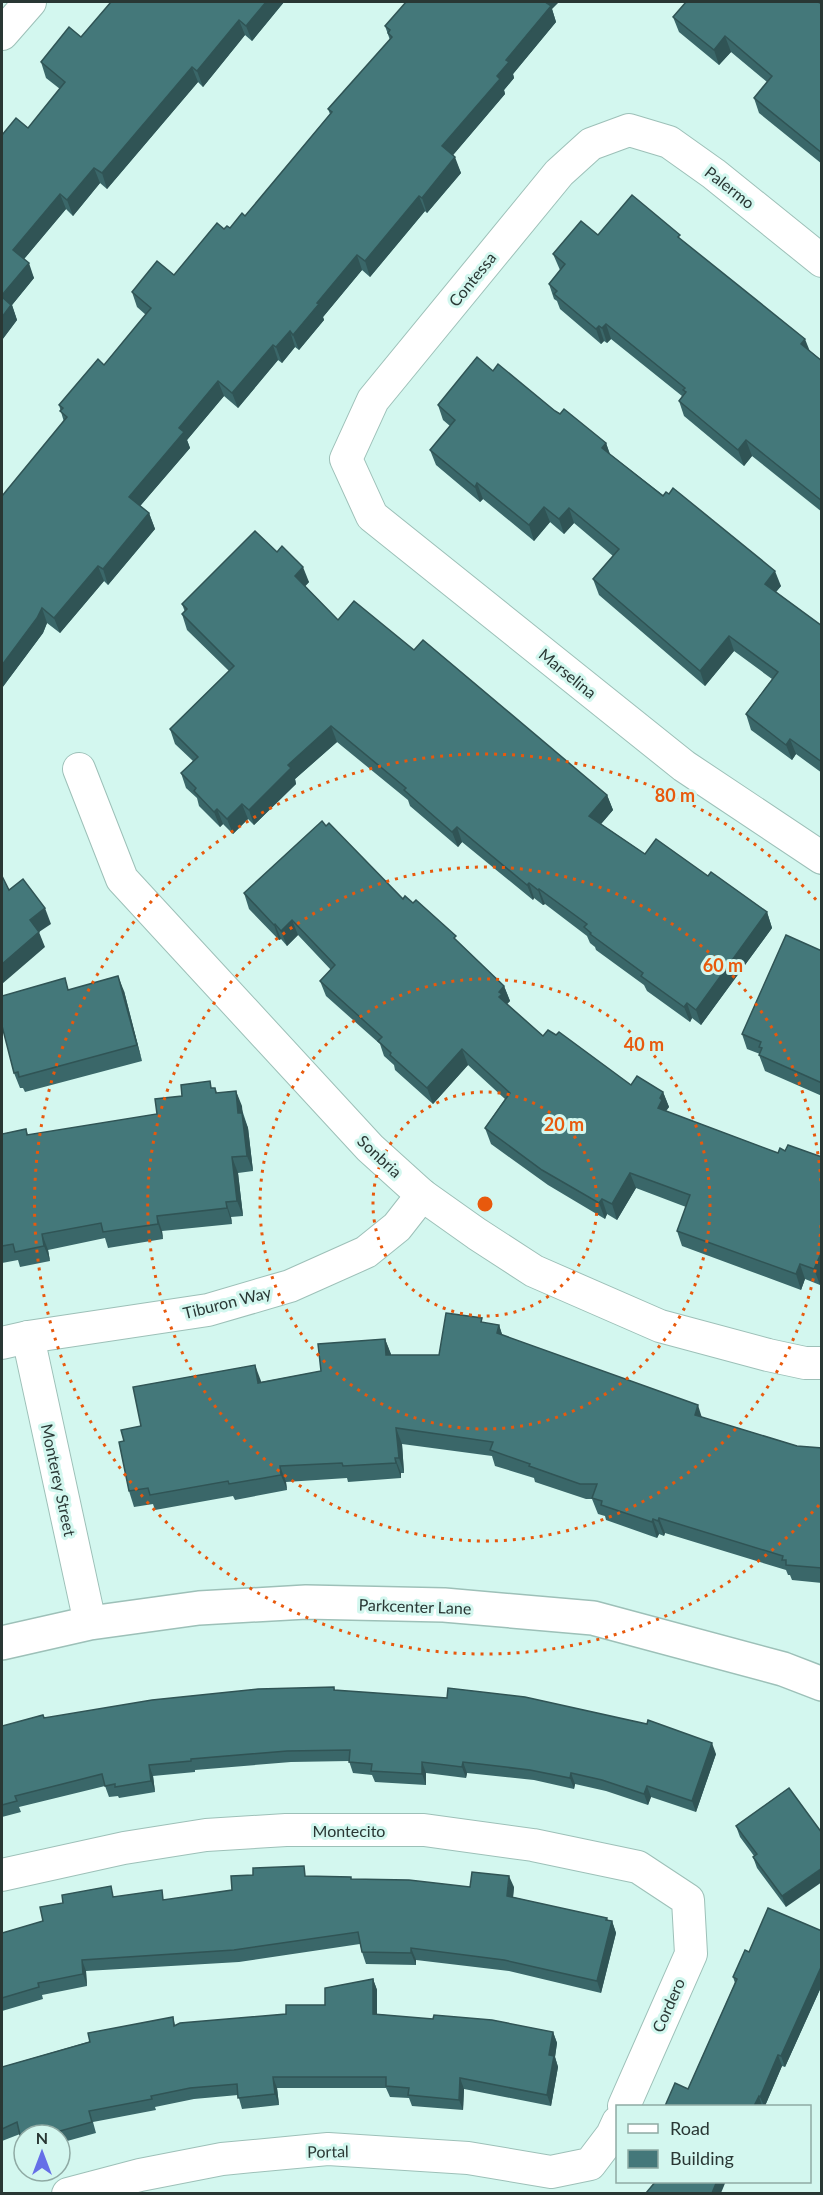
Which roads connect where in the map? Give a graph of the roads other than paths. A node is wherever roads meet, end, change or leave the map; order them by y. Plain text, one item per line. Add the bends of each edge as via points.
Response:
1 (30, 2) edge
2 (2, 34) edge
3 (629, 130) joint
4 (822, 261) edge
5 (346, 459) joint
6 (79, 770) dead end
7 (822, 858) edge
8 (422, 1195) junction
9 (15, 1340) edge
10 (822, 1363) edge
11 (90, 1623) junction
12 (2, 1643) edge
13 (822, 1684) edge
14 (2, 1875) edge
15 (688, 1900) joint
16 (624, 2105) edge
17 (616, 2126) edge
18 (68, 2193) edge

1 - 2 street
3 - 4 street, Palermo via 669,142
3 - 5 street, Contessa via 591,144 559,173 373,400
5 - 7 street, Marselina via 372,516 684,766
6 - 8 street, Sonbria via 122,879 370,1148
8 - 9 street, Tiburon Way via 397,1227 366,1252 290,1287 208,1310
8 - 10 street, Sonbria via 534,1271 660,1326 768,1355
9 - 11 street, Monterey Street
11 - 12 street, Parkcenter Lane
11 - 13 street, Parkcenter Lane via 200,1608 306,1602 444,1605 593,1618
14 - 15 street, Montecito via 124,1848 206,1835 286,1830 424,1830 533,1845 638,1867
15 - 16 street, Cordero via 691,1954
17 - 18 street, Portal via 590,2164 551,2172 468,2158 328,2149 222,2159

